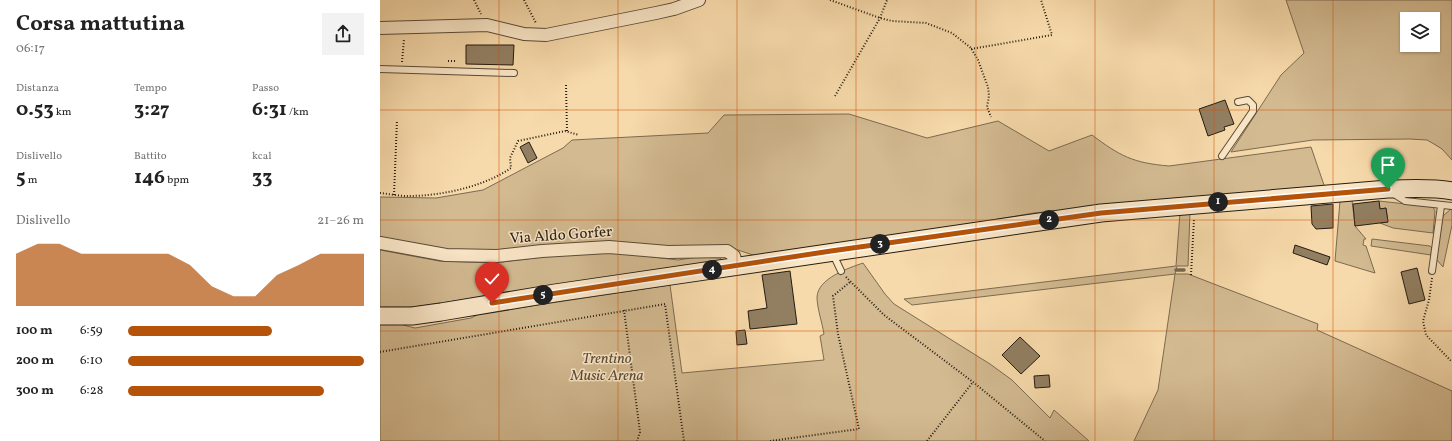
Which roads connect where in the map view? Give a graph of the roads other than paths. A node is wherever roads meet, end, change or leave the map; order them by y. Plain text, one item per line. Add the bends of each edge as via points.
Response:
1 (699, 0) edge
2 (380, 28) edge
3 (380, 69) edge
4 (514, 73) dead end
5 (1238, 102) dead end
6 (1222, 156) dead end
7 (1388, 189) junction
8 (1452, 191) edge
9 (1441, 206) junction
10 (1452, 206) edge
11 (380, 243) edge
12 (831, 251) junction
13 (737, 266) junction
14 (1432, 271) road end
15 (841, 272) road end
16 (380, 316) edge

1 - 2 street via 662,12 546,35 524,34 487,26
3 - 4 lane
5 - 6 lane via 1248,100 1253,105 1252,111
7 - 8 main road via 1426,188
7 - 9 lane via 1405,200
7 - 12 main road via 1101,213
9 - 10 lane
9 - 14 lane
11 - 13 street, Via Aldo Gorfer via 446,255 497,256 609,247 668,252 728,251 734,256
12 - 13 main road
12 - 15 lane
13 - 16 main road via 441,312 412,316

